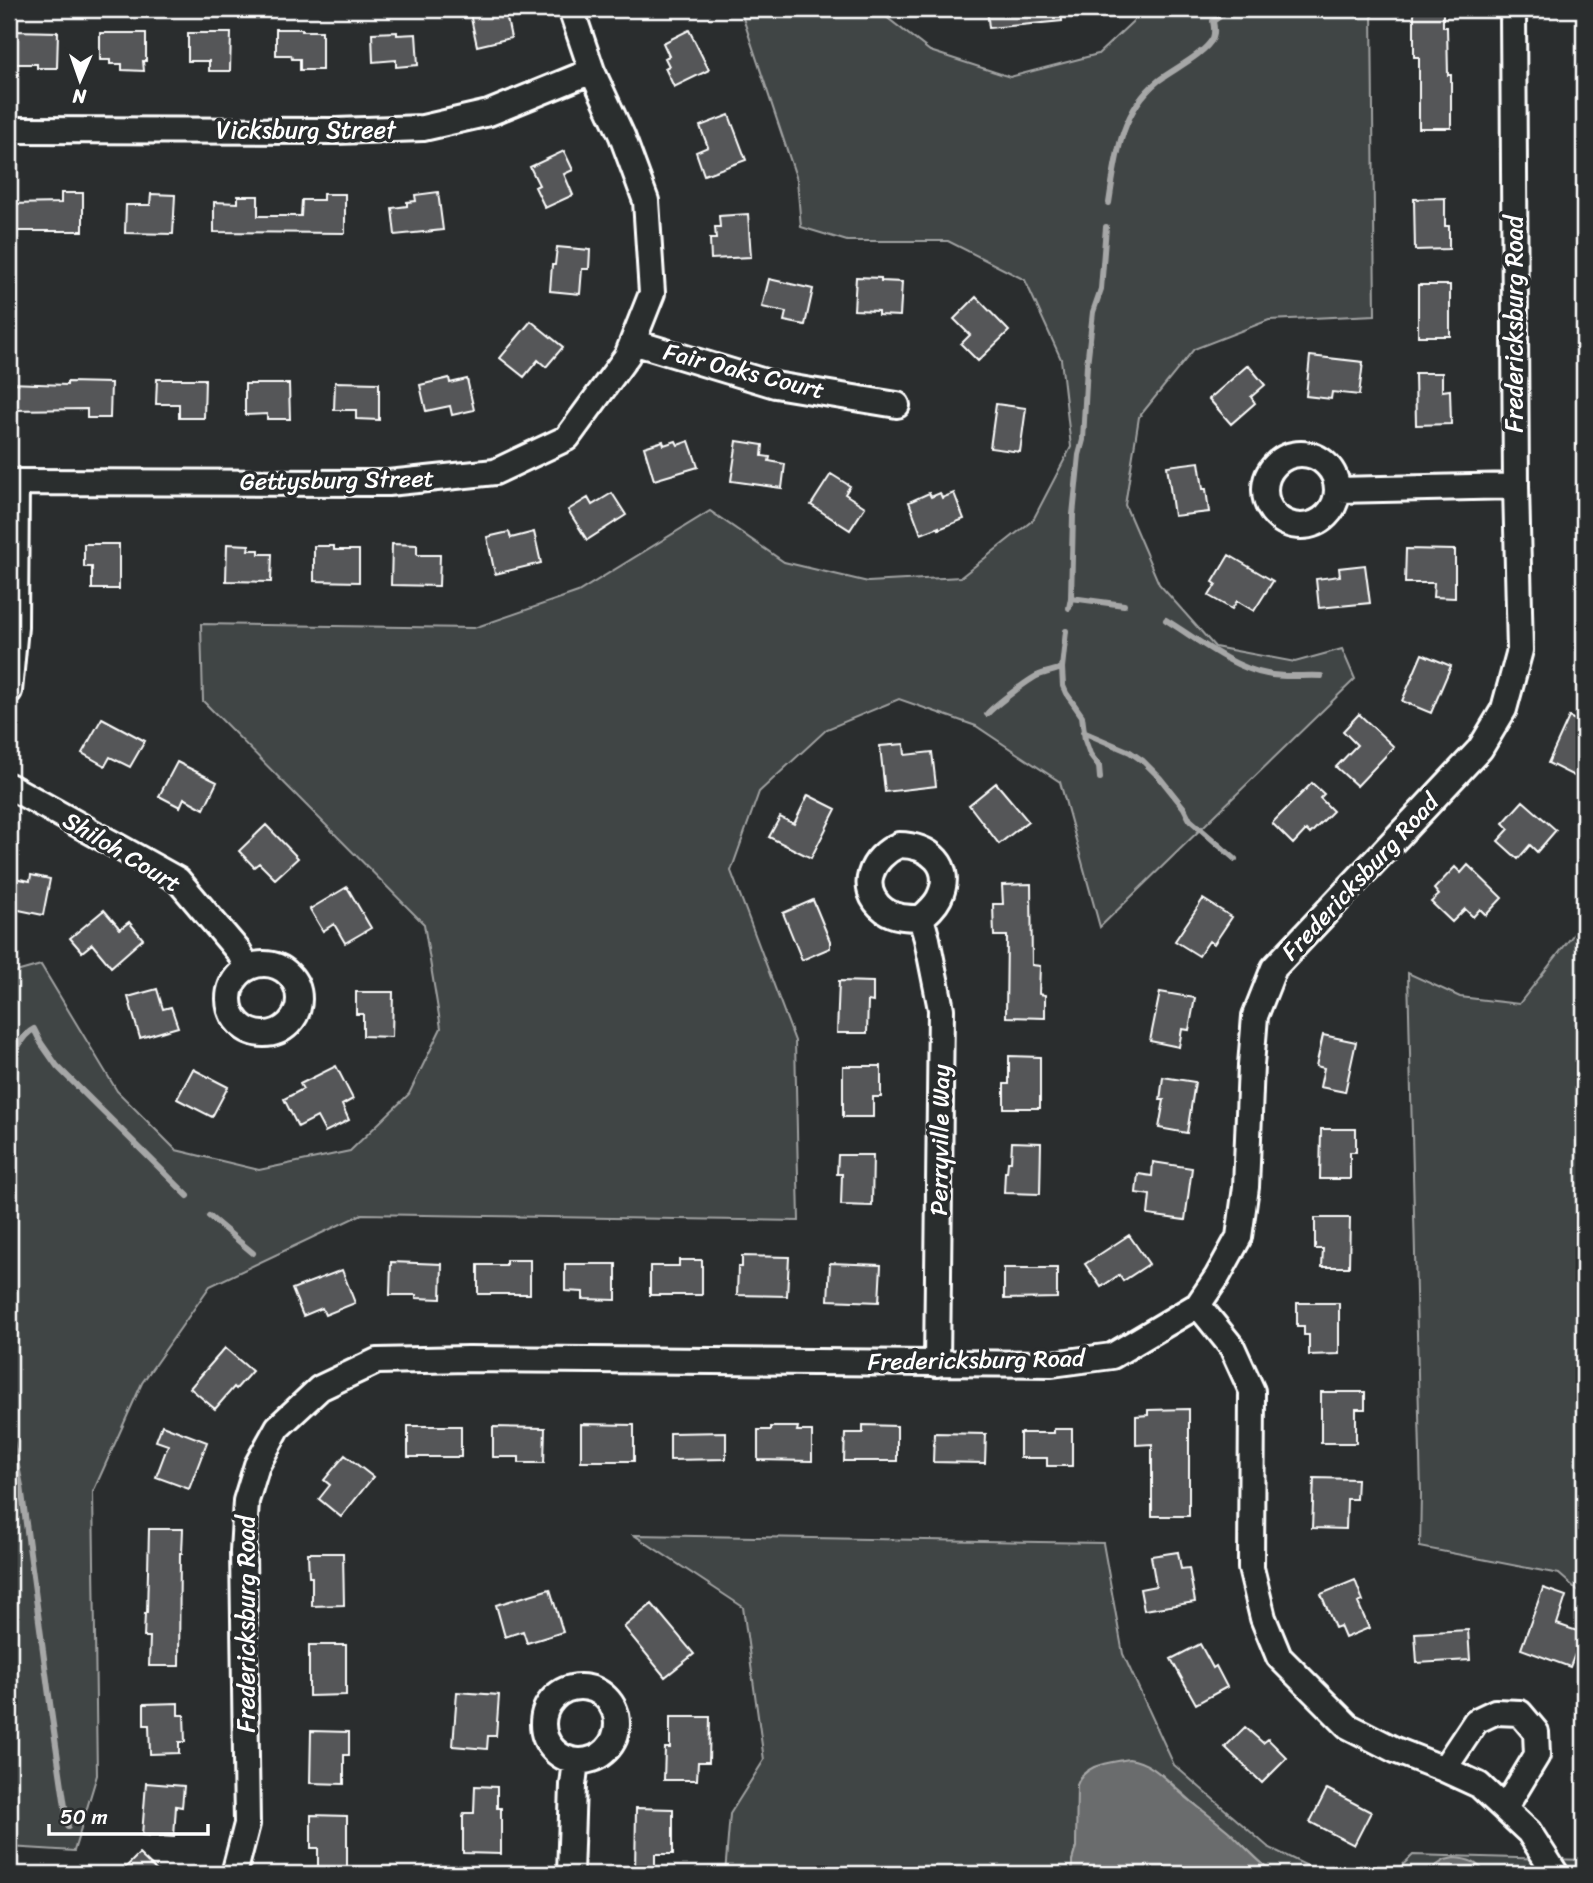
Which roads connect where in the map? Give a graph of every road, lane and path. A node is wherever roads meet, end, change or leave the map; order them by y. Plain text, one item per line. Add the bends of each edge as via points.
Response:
1 (571, 9) edge
2 (1513, 9) edge
3 (592, 71) junction
4 (9, 130) edge
5 (632, 342) junction
6 (898, 405) dead end
7 (12, 482) edge
8 (1516, 485) junction
9 (1338, 490) dead end
10 (9, 691) edge
11 (9, 786) edge
12 (921, 918) dead end
13 (247, 968) dead end
14 (1199, 1305) junction
15 (937, 1364) junction
16 (576, 1761) dead end
17 (1444, 1769) junction
18 (1505, 1808) junction
19 (234, 1874) edge
20 (570, 1874) edge
21 (1556, 1874) edge

1 - 3 street, Gettysburg Street
2 - 8 street, Fredericksburg Road
3 - 4 street, Vicksburg Street via 489,113 423,128
3 - 5 street, Gettysburg Street via 646,201 652,293
5 - 6 street, Fair Oaks Court via 775,384
5 - 7 street, Gettysburg Street via 627,356 567,438 495,472 388,483
7 - 10 street via 15,627
8 - 9 street
8 - 14 street, Fredericksburg Road via 1520,650 1504,709 1480,749 1275,968 1255,1016 1239,1237
11 - 13 street, Shiloh Court via 178,880 239,952
12 - 15 street, Perryville Way via 941,1009
14 - 15 street, Fredericksburg Road via 1112,1356 1052,1364
14 - 17 street via 1232,1347 1252,1391 1251,1568 1263,1618 1279,1657 1348,1726
15 - 19 street, Fredericksburg Road via 377,1361 320,1388 278,1427 257,1465 246,1501 247,1824
16 - 20 street
17 - 18 street via 1479,1785
17 - 18 street via 1476,1721 1495,1712 1520,1713 1536,1732 1537,1755
18 - 21 street via 1529,1832

